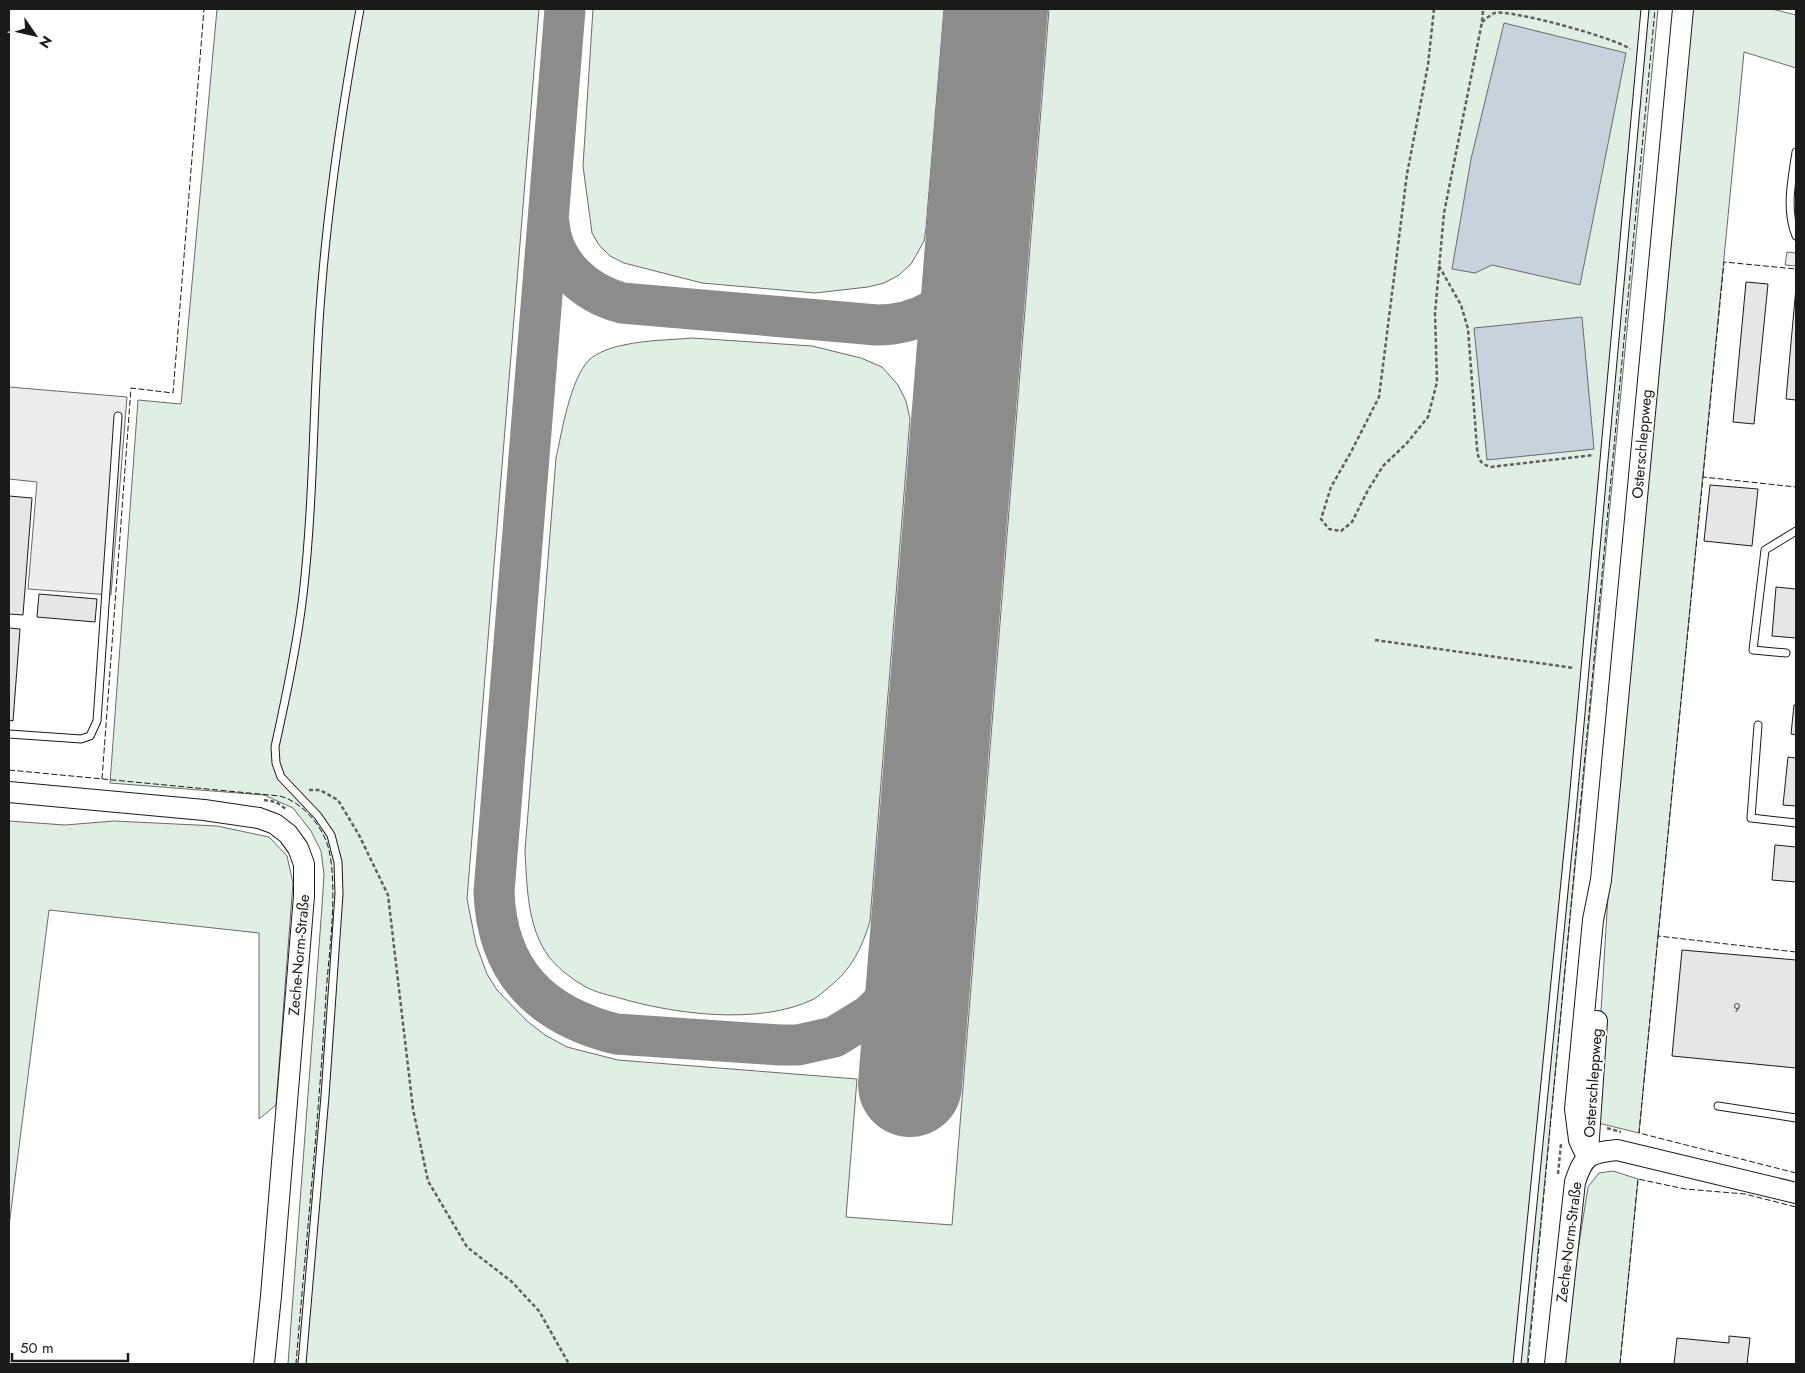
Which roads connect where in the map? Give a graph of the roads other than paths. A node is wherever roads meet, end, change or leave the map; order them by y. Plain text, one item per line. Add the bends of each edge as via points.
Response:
1 (360, 9) edge
2 (1645, 9) edge
3 (1683, 9) edge
4 (1796, 152) edge
5 (1796, 236) edge
6 (118, 416) dead end
7 (1796, 531) edge
8 (1786, 653) dead end
9 (1758, 725) dead end
10 (9, 734) edge
11 (9, 792) edge
12 (1796, 823) edge
13 (1718, 1106) dead end
14 (1796, 1118) edge
15 (1587, 1156) junction
16 (1796, 1193) edge
17 (264, 1364) edge
18 (302, 1364) edge
19 (1517, 1364) edge
20 (1555, 1364) edge

1 - 18 lane via 344,94 330,203 320,309 303,594 275,747 281,778 318,816 331,835 338,862 339,894 325,1096
2 - 19 lane
3 - 15 main road, Osterschleppweg via 1601,880 1593,920 1575,1109 1579,1140
4 - 5 lane via 1789,200
6 - 10 lane via 98,721 90,736 81,739
7 - 8 lane via 1765,550 1753,650
9 - 12 lane via 1751,818
11 - 17 main road, Zeche-Norm-Straße via 259,818 276,824 298,848 304,864 304,896
13 - 14 lane
15 - 16 main road via 1617,1150
15 - 20 main road, Zeche-Norm-Straße via 1575,1182

